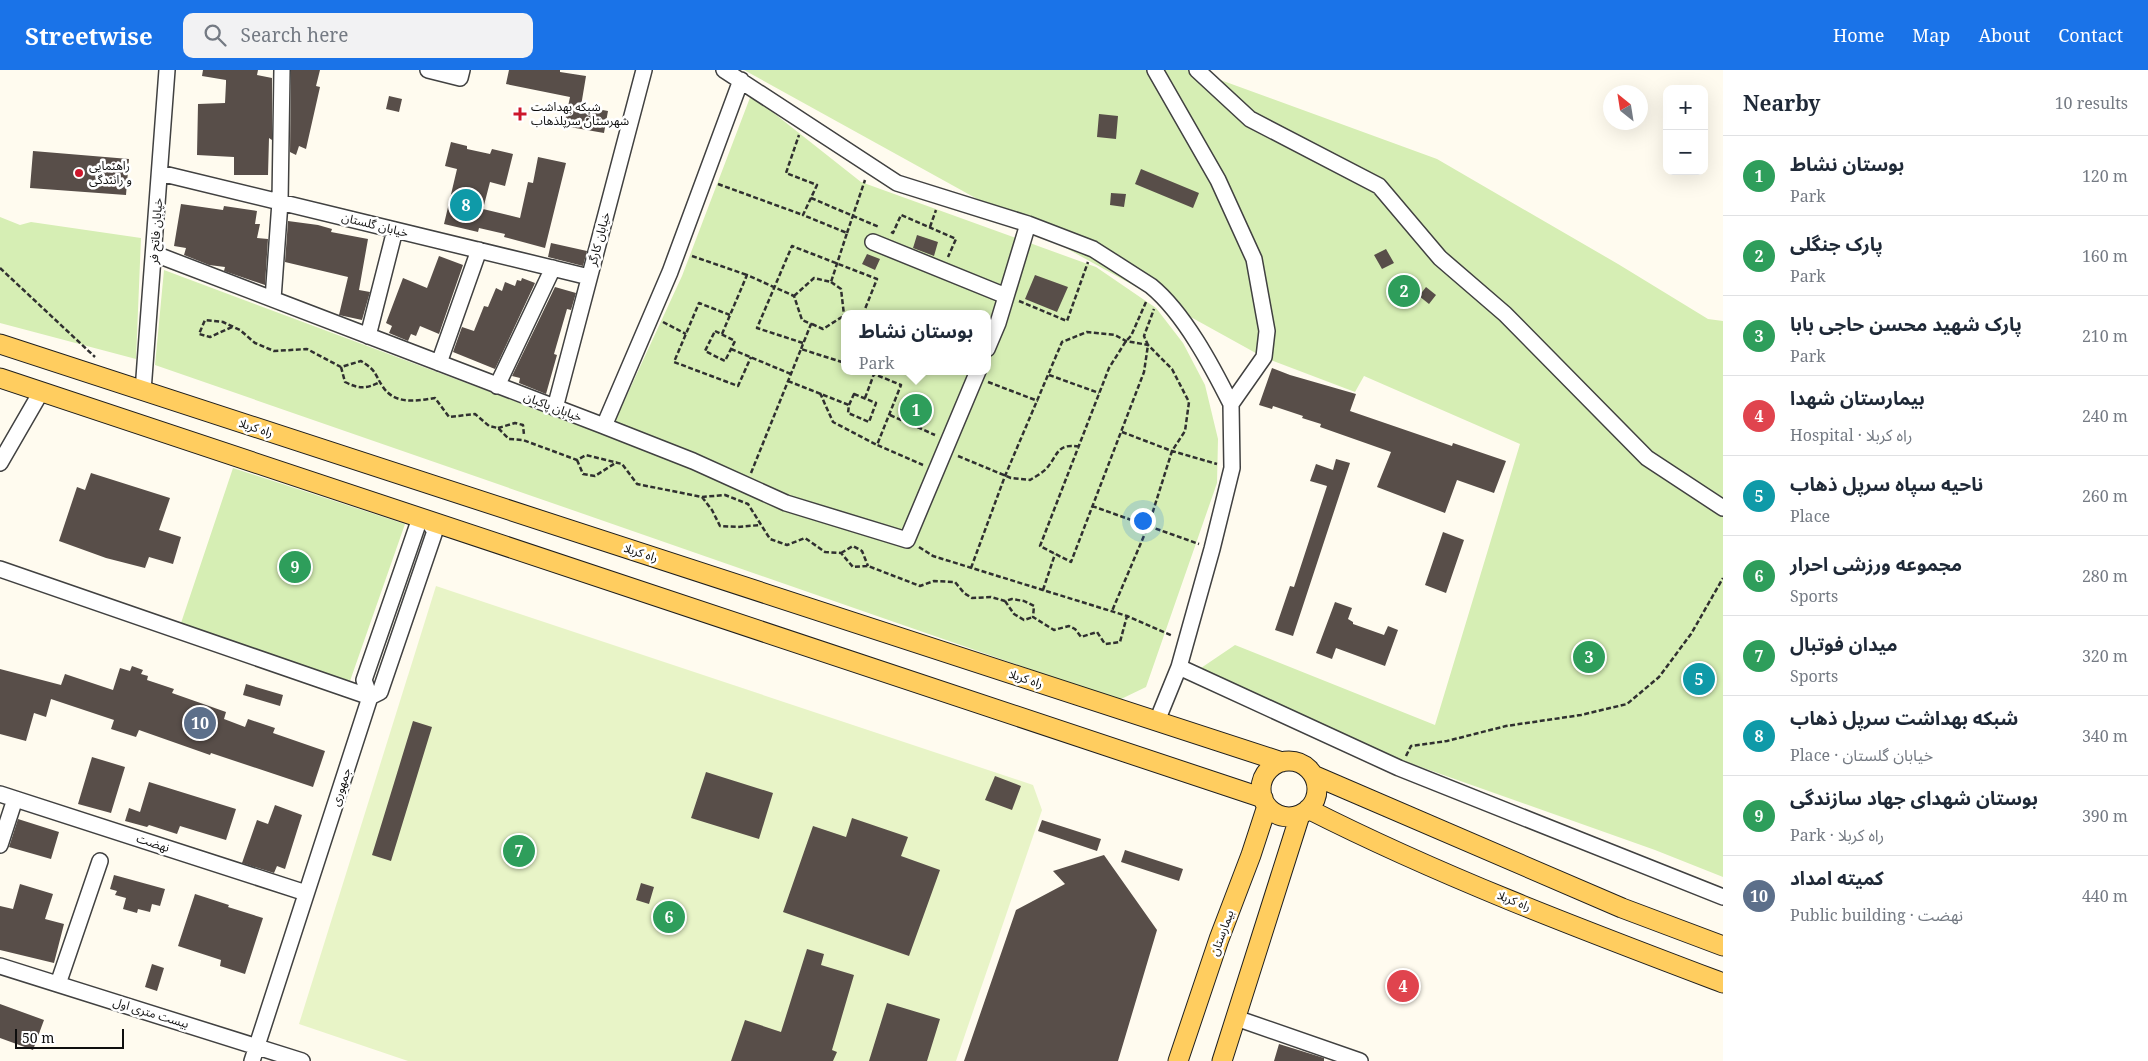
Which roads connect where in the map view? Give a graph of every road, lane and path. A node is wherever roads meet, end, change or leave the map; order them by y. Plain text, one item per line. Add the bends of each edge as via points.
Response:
1 (168, 70) edge
2 (282, 70) edge
3 (428, 70) edge
4 (462, 70) edge
5 (644, 70) edge
6 (724, 70) edge
7 (1155, 70) edge
8 (1197, 70) edge
9 (741, 80) junction
10 (804, 122) junction
11 (870, 165) junction
12 (160, 173) junction
13 (704, 179) junction
14 (941, 197) junction
15 (811, 198) junction
16 (280, 202) junction
17 (803, 215) junction
18 (853, 216) junction
19 (1028, 224) junction
20 (930, 227) junction
21 (395, 230) junction
22 (847, 233) junction
23 (873, 242) dead end
24 (1093, 248) junction
25 (479, 250) junction
26 (678, 251) junction
27 (155, 254) junction
28 (838, 263) junction
29 (0, 268) edge
30 (553, 268) junction
31 (943, 270) junction
32 (747, 275) junction
33 (589, 277) junction
34 (831, 282) junction
35 (774, 286) junction
36 (1155, 289) junction
37 (794, 296) junction
38 (1006, 296) junction
39 (273, 299) junction
40 (843, 310) edge
41 (865, 310) edge
42 (730, 315) junction
43 (652, 316) junction
44 (841, 317) edge
45 (811, 324) junction
46 (232, 327) junction
47 (686, 334) junction
48 (722, 334) junction
49 (368, 336) junction
50 (991, 338) edge
51 (1126, 341) junction
52 (803, 343) junction
53 (0, 344) edge
54 (1148, 345) junction
55 (731, 349) junction
56 (801, 349) junction
57 (751, 358) junction
58 (98, 359) dead end
59 (841, 362) edge
60 (439, 363) junction
61 (341, 367) junction
62 (791, 374) junction
63 (873, 375) edge
64 (878, 375) edge
65 (976, 375) edge
66 (979, 375) edge
67 (1049, 375) junction
68 (0, 378) edge
69 (788, 380) junction
70 (380, 381) junction
71 (497, 386) junction
72 (144, 391) junction
73 (41, 392) junction
74 (820, 393) junction
75 (1099, 393) junction
76 (865, 398) junction
77 (1038, 400) junction
78 (849, 404) junction
79 (1232, 404) junction
80 (555, 408) junction
81 (890, 415) junction
82 (604, 426) junction
83 (498, 428) junction
84 (1122, 432) junction
85 (524, 435) dead end
86 (877, 445) junction
87 (939, 446) junction
88 (1080, 447) junction
89 (1172, 451) junction
90 (926, 458) dead end
91 (577, 460) junction
92 (616, 462) junction
93 (0, 463) edge
94 (1232, 468) junction
95 (1005, 476) junction
96 (746, 485) junction
97 (702, 497) junction
98 (1092, 506) junction
99 (1723, 508) edge
100 (427, 520) junction
101 (1149, 524) junction
102 (760, 525) junction
103 (907, 540) junction
104 (1212, 549) junction
105 (841, 553) junction
106 (1055, 554) junction
107 (868, 566) junction
108 (971, 568) junction
109 (0, 569) edge
110 (1723, 578) edge
111 (1043, 590) junction
112 (1005, 601) junction
113 (1112, 611) junction
114 (1127, 616) junction
115 (1033, 617) junction
116 (1185, 641) junction
117 (1179, 667) junction
118 (370, 698) junction
119 (1157, 721) junction
120 (1282, 762) junction
121 (1400, 768) junction
122 (1313, 775) junction
123 (0, 794) edge
124 (15, 799) junction
125 (1265, 802) junction
126 (1304, 812) junction
127 (0, 845) edge
128 (100, 861) dead end
129 (306, 893) junction
130 (1723, 897) edge
131 (1723, 946) edge
132 (0, 966) edge
133 (1723, 983) edge
134 (58, 984) junction
135 (1236, 1018) junction
136 (255, 1054) edge
137 (1351, 1059) edge
138 (302, 1061) edge
139 (1178, 1061) edge
140 (1222, 1061) edge

1 - 12 street, خیابان فاتح فر
2 - 16 street
3 - 4 street via 460,78
5 - 33 street, خیابان کارگر
6 - 9 street
7 - 79 street via 1218,180 1254,259 1267,330 1264,356
8 - 99 street via 1250,119 1379,186 1440,258 1505,314 1647,458
9 - 10 street
9 - 13 street
10 - 11 street
10 - 15 path via 786,173 817,185
11 - 14 street via 897,183
11 - 18 path
12 - 16 street, خیابان گلستان
12 - 27 street, خیابان فاتح فر
13 - 17 path
13 - 26 street
14 - 19 street
14 - 20 path
15 - 17 path
15 - 18 path
16 - 21 street, خیابان گلستان
16 - 39 street
17 - 22 path
18 - 20 path via 892,233 901,215
18 - 22 path
19 - 24 street
19 - 38 street
20 - 31 path via 956,239
21 - 25 street, خیابان گلستان
21 - 49 street
22 - 28 path
23 - 31 street
24 - 36 street
24 - 38 path via 1066,321
25 - 30 street, خیابان گلستان
25 - 60 street
26 - 32 path
26 - 43 street
27 - 39 street, خیابان پاکبان
27 - 72 street, خیابان فاتح فر
28 - 34 path
28 - 35 path via 792,246
28 - 41 path via 877,279
29 - 58 path
30 - 33 street, خیابان گلستان
30 - 71 street
31 - 38 street
32 - 35 path
32 - 42 path
33 - 80 street, خیابان کارگر
34 - 37 path via 814,278
34 - 40 path via 841,289
35 - 37 path
35 - 52 path via 757,328
36 - 51 path
36 - 54 path via 1144,336
36 - 79 street via 1194,337
37 - 45 path via 802,320
38 - 50 street
39 - 49 street, خیابان پاکبان
42 - 47 path via 699,302
42 - 48 path
43 - 47 path
43 - 82 street
44 - 45 path via 823,329
45 - 52 path
46 - 46 path via 223,322 205,320 199,334 210,338
46 - 61 path via 274,351 307,349
47 - 57 path via 674,362 738,386
48 - 55 path via 735,341
48 - 55 path via 715,331 705,351 725,361
49 - 60 street, خیابان پاکبان
51 - 54 path
51 - 67 path via 1087,332 1062,342
51 - 75 path via 1109,368
52 - 56 path
53 - 72 main road, راه کربلا
54 - 84 path via 1144,372
54 - 89 path via 1172,369 1189,402 1185,431
55 - 57 path
56 - 59 path
56 - 62 path
57 - 62 path
60 - 71 street, خیابان پاکبان
61 - 70 path via 360,361 375,370
61 - 70 path via 345,382 358,388
62 - 69 path
63 - 76 path
64 - 81 path via 901,385
65 - 87 street
66 - 77 path
67 - 75 path
67 - 77 path
68 - 73 main road
69 - 74 path
69 - 96 path
70 - 83 path via 384,389 399,400 435,398 449,417 476,414 489,426
71 - 80 street, خیابان پاکبان
72 - 119 main road, راه کربلا
73 - 93 street
73 - 100 main road
74 - 78 path
74 - 86 path via 833,422
75 - 88 path
76 - 78 path via 854,394
76 - 78 path via 876,403 869,422 848,413
77 - 95 path
79 - 94 street
80 - 82 street, خیابان پاکبان
81 - 86 path
81 - 87 path via 936,435
82 - 96 street, خیابان پاکبان
83 - 85 path via 515,423 523,425
83 - 91 path via 509,439 523,440
84 - 89 path
84 - 98 path
86 - 90 path via 923,465
87 - 95 path
87 - 103 street
88 - 95 path via 1071,445 1056,452 1046,469 1030,480
88 - 106 path via 1040,546
89 - 94 path
89 - 101 path
91 - 92 path via 586,455
91 - 92 path via 583,474 595,476
92 - 97 path via 622,464 637,484
94 - 104 street
95 - 108 path
96 - 103 street, خیابان پاکبان via 786,503
97 - 102 path via 725,495 748,504
97 - 102 path via 720,526
98 - 101 path
98 - 106 path via 1071,562
100 - 118 street, جمهوری via 435,531 380,692
100 - 125 main road
101 - 104 path
101 - 113 path
102 - 105 path via 770,539 787,545 804,538 825,552
103 - 108 path via 934,556
104 - 116 street
105 - 107 path via 853,567
105 - 107 path via 853,546 862,550
106 - 111 path
107 - 112 path via 920,586 934,580 955,582 972,598 991,597
108 - 111 path
109 - 118 street
110 - 121 path via 1686,641 1658,677 1627,704 1412,746
111 - 113 path
112 - 115 path via 1014,614 1024,620
112 - 115 path via 1024,601 1034,606
113 - 114 path
114 - 115 path via 1120,642 1105,644 1097,632 1080,637 1075,628 1069,626 1054,630
114 - 116 path
116 - 117 street
117 - 119 street
117 - 121 street
118 - 129 street, جمهوری
119 - 120 main road, راه کربلا
120 - 122 main road via 1300,763
120 - 125 main road via 1267,772 1261,790
121 - 130 street
122 - 126 main road via 1317,793 1314,802
122 - 131 main road via 1622,908
123 - 124 street, نهضت
124 - 127 street
124 - 129 street, نهضت
125 - 126 main road via 1274,813 1282,816
125 - 139 main road, بیمارستان via 1251,855
126 - 133 main road, راه کربلا via 1605,938
126 - 135 main road
128 - 134 street
129 - 136 street, جمهوری
132 - 134 street, بیست متری اول
134 - 136 street, بیست متری اول
135 - 137 street
135 - 140 main road
136 - 138 street, بیست متری اول

